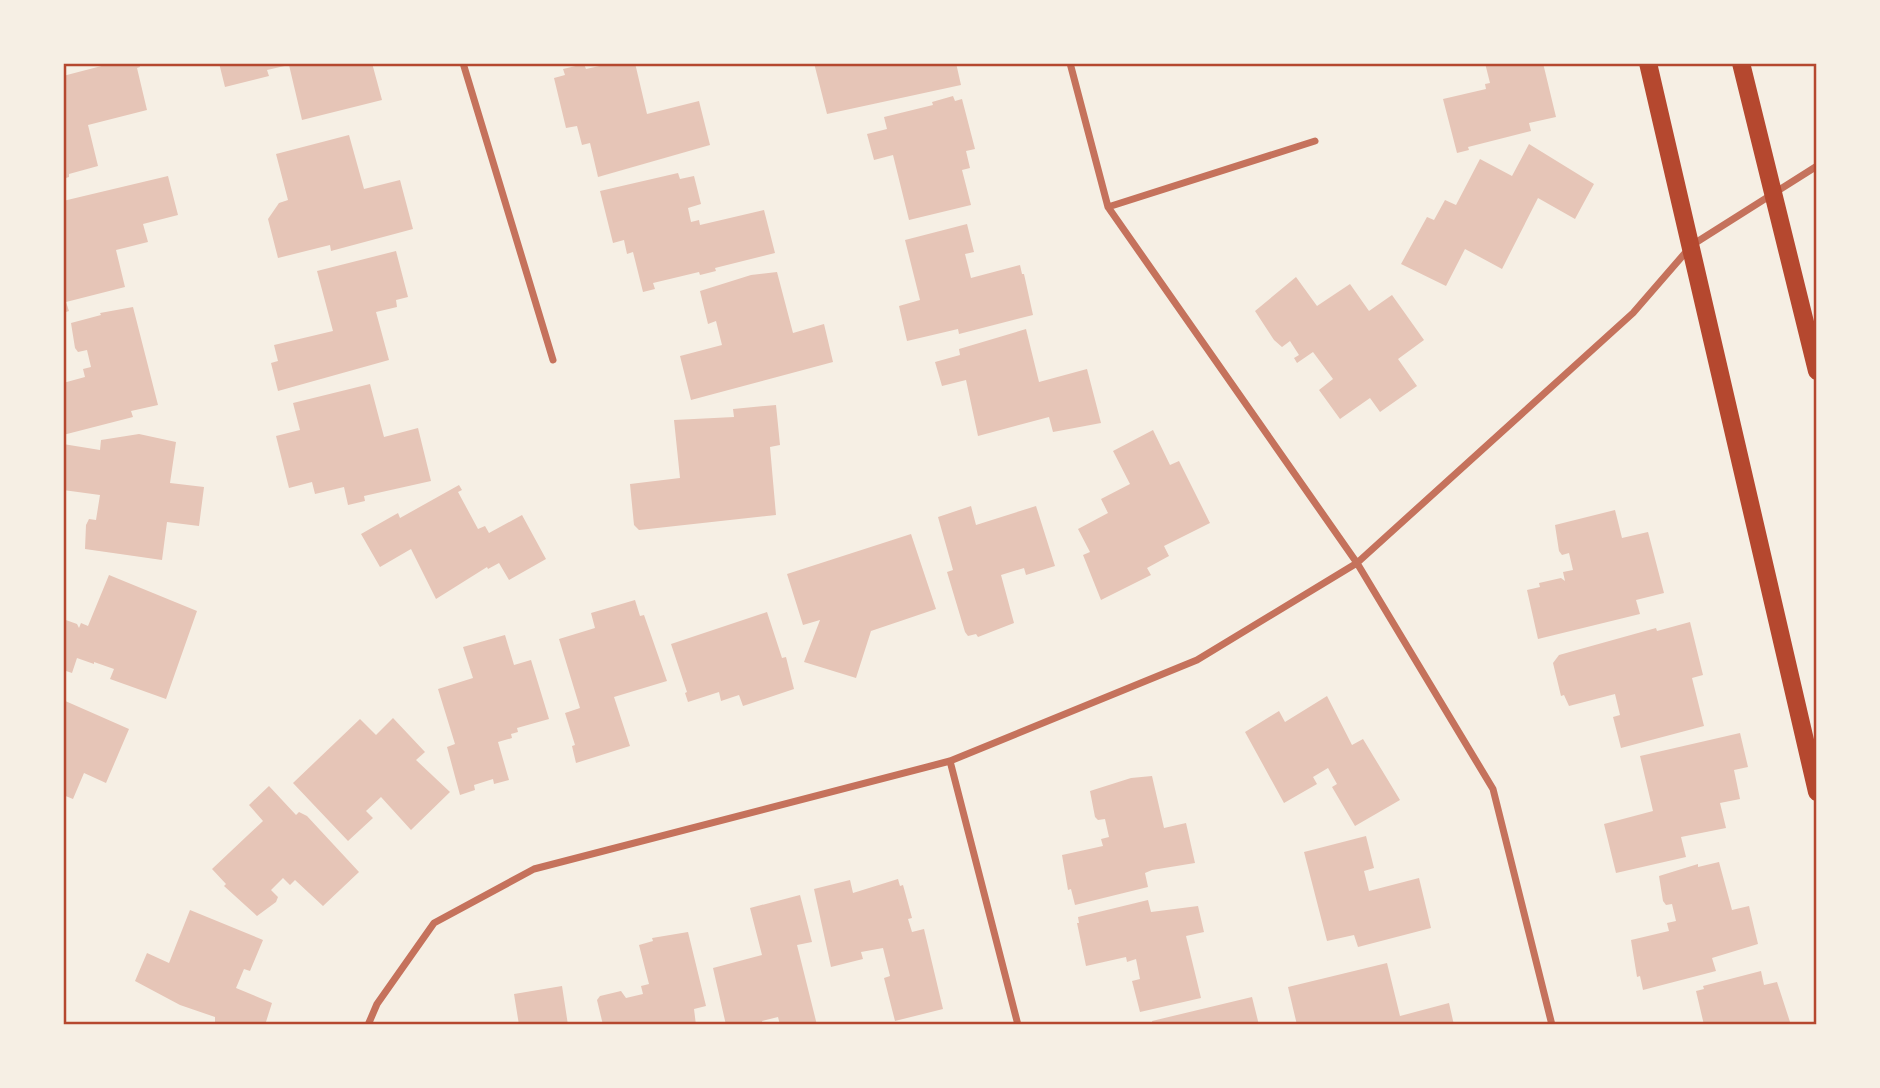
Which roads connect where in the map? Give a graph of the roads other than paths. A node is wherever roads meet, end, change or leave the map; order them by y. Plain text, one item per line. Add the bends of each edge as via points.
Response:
1 (463, 63) edge
2 (1070, 63) edge
3 (1648, 63) edge
4 (1741, 63) edge
5 (1315, 141) dead end
6 (1817, 166) edge
7 (1774, 193) junction
8 (1108, 207) junction
9 (1692, 245) junction
10 (552, 360) dead end
11 (1817, 371) edge
12 (1357, 563) junction
13 (950, 761) junction
14 (1817, 792) edge
15 (368, 1025) edge
16 (1018, 1025) edge
17 (1552, 1025) edge

1 - 10 street
2 - 8 street
3 - 9 main road
4 - 7 main road
5 - 8 street
6 - 7 street
7 - 9 street
7 - 11 main road
8 - 12 street
9 - 12 street via 1633,313
9 - 14 main road
12 - 13 street via 1197,660
12 - 17 street via 1493,789
13 - 15 street via 534,869 435,923 377,1004
13 - 16 street

